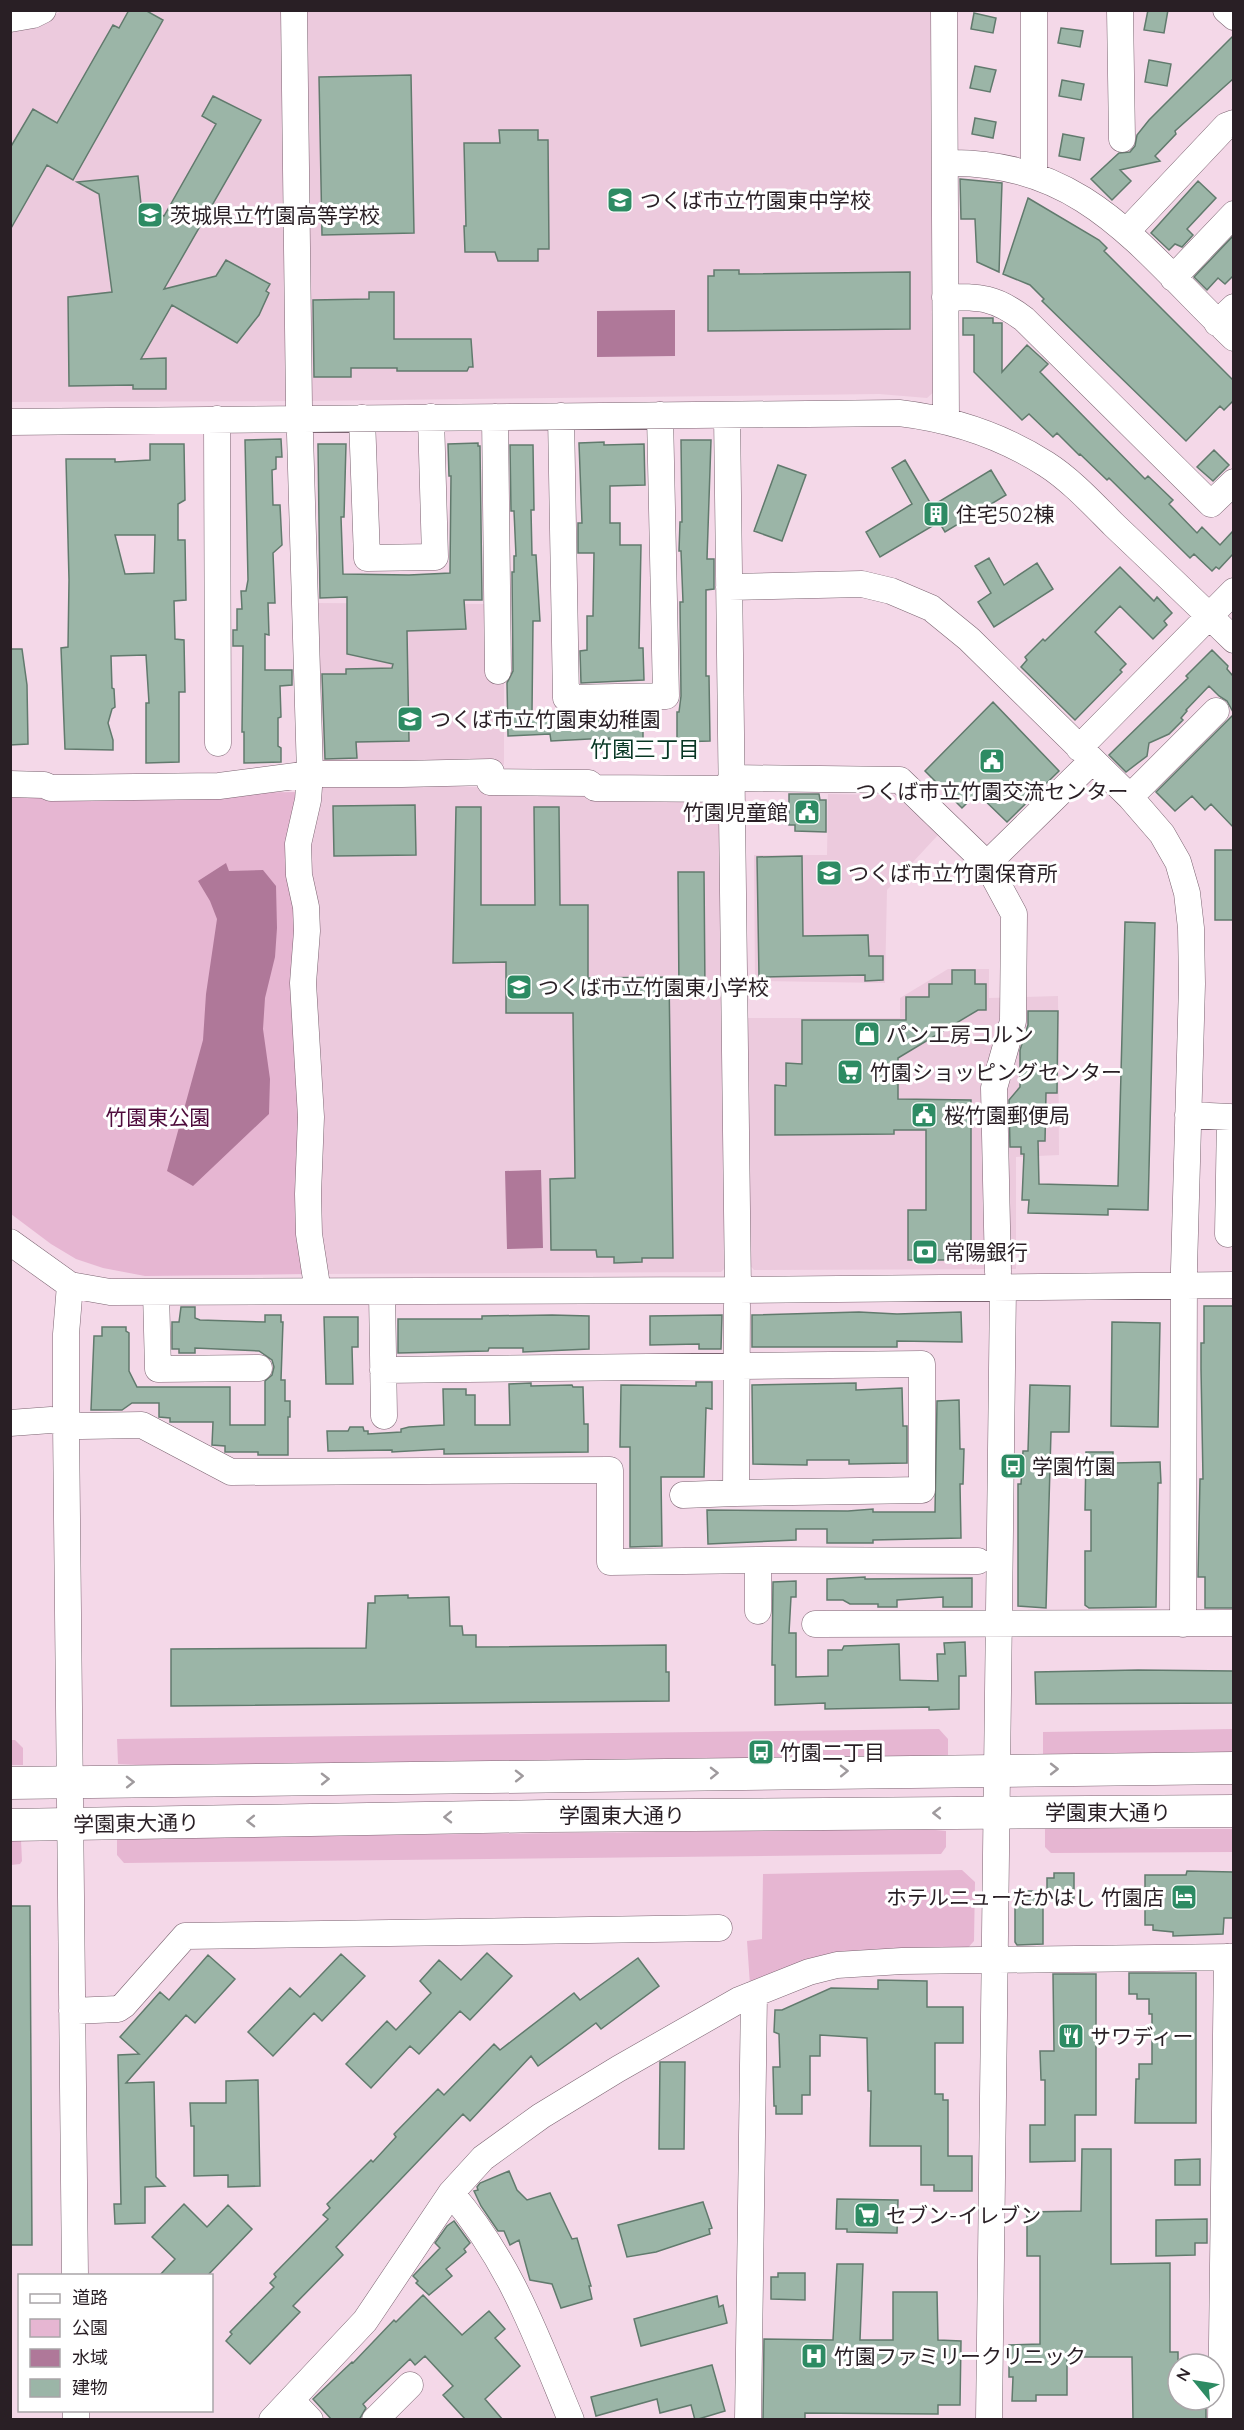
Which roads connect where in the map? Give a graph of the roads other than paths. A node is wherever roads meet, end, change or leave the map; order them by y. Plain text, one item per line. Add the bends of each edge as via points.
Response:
1 (43, 10) edge
2 (294, 10) edge
3 (944, 10) edge
4 (1034, 10) edge
5 (1120, 10) edge
6 (1226, 10) edge
7 (1233, 17) edge
8 (10, 19) edge
9 (1233, 123) edge
10 (1122, 139) dead end
11 (945, 163) junction
12 (1034, 174) junction
13 (1233, 214) edge
14 (1127, 231) junction
15 (1173, 278) junction
16 (945, 297) junction
17 (1228, 323) edge
18 (299, 406) dead end
19 (660, 415) junction
20 (727, 415) junction
21 (561, 416) junction
22 (431, 417) junction
23 (495, 417) junction
24 (362, 418) junction
25 (218, 419) junction
26 (946, 420) junction
27 (10, 422) edge
28 (300, 434) dead end
29 (1233, 482) edge
30 (729, 587) junction
31 (1233, 591) edge
32 (1210, 616) junction
33 (1233, 640) edge
34 (498, 671) dead end
35 (1216, 711) dead end
36 (218, 743) dead end
37 (1086, 755) junction
38 (310, 774) junction
39 (731, 776) junction
40 (10, 784) edge
41 (1130, 797) junction
42 (987, 864) junction
43 (1188, 1115) junction
44 (1228, 1234) dead end
45 (10, 1242) edge
46 (316, 1279) dead end
47 (1000, 1280) junction
48 (70, 1285) junction
49 (1184, 1285) junction
50 (1233, 1285) edge
51 (156, 1292) junction
52 (382, 1293) junction
53 (737, 1298) junction
54 (737, 1366) junction
55 (259, 1368) dead end
56 (383, 1370) junction
57 (384, 1416) dead end
58 (10, 1423) edge
59 (66, 1423) junction
60 (736, 1493) junction
61 (683, 1495) dead end
62 (758, 1560) junction
63 (978, 1562) dead end
64 (758, 1611) dead end
65 (1233, 1623) edge
66 (815, 1624) dead end
67 (1183, 1624) junction
68 (997, 1625) junction
69 (1233, 1768) edge
70 (995, 1769) junction
71 (71, 1782) junction
72 (10, 1784) edge
73 (1233, 1810) edge
74 (995, 1813) junction
75 (71, 1824) junction
76 (10, 1825) edge
77 (719, 1928) dead end
78 (1230, 1957) edge
79 (993, 1959) junction
80 (754, 1994) junction
81 (72, 2011) junction
82 (451, 2193) junction
83 (75, 2274) edge
84 (410, 2385) dead end
85 (291, 2400) junction
86 (272, 2420) edge
87 (310, 2420) edge
88 (375, 2420) edge
89 (571, 2420) edge
90 (748, 2420) edge
91 (989, 2420) edge
92 (1221, 2420) edge

1 - 8 street
2 - 18 street
3 - 11 street
4 - 12 street
5 - 10 street
6 - 7 street
9 - 14 street
11 - 12 street via 994,164
11 - 16 street
12 - 14 street via 1070,190
13 - 15 street
14 - 15 street
15 - 17 street
16 - 26 street
16 - 29 street via 988,298 1024,319 1211,504
19 - 20 street
19 - 21 street
19 - 21 street via 666,696 566,698
20 - 26 street via 899,412
20 - 30 street
21 - 23 street
22 - 23 street
22 - 24 street
22 - 24 street via 435,558 367,558
23 - 34 street
24 - 25 street
25 - 27 street via 179,410
25 - 36 street
26 - 32 street via 1005,442 1047,464
28 - 38 street
30 - 37 street via 862,584 931,608
30 - 39 street
31 - 32 street
32 - 33 street
32 - 37 street
35 - 41 street
37 - 41 street
37 - 42 street
38 - 39 street via 491,771 490,782 589,783 595,788
38 - 40 street via 219,786 51,788
38 - 46 street via 298,844 306,907 303,982 311,1117 309,1234
39 - 42 street via 900,780
39 - 53 street
41 - 43 street via 1172,849 1187,893 1192,984
42 - 47 street via 1014,914 1013,1021 994,1088
43 - 44 street via 1230,1117
43 - 49 street
45 - 48 street
47 - 49 street
47 - 53 street
47 - 68 street
48 - 51 street via 110,1292
48 - 59 street
49 - 50 street
49 - 67 street
51 - 52 street
51 - 55 street via 158,1369
52 - 53 street
52 - 56 street
53 - 54 street
54 - 56 street
54 - 60 street
54 - 60 street via 922,1364 922,1490
56 - 57 street
58 - 59 street
59 - 62 street via 142,1425 231,1472 610,1470 610,1562
59 - 71 street
60 - 61 street
62 - 63 street
62 - 64 street
65 - 67 street
66 - 68 street
67 - 68 street
68 - 70 street
70 -> 69 main road, 学園東大通り
71 -> 70 main road, 学園東大通り
70 - 74 street
71 - 72 main road, 学園東大通り
71 - 75 street
73 - 74 main road, 学園東大通り
74 -> 75 main road, 学園東大通り
74 - 79 street
75 - 76 main road, 学園東大通り
75 - 81 street
77 - 81 street via 185,1936 118,2009
78 - 79 street
78 - 92 street
79 - 80 street via 837,1965
79 - 91 street
80 - 82 street via 699,2022 541,2116 483,2158
80 - 90 street
81 - 83 street
82 - 85 street via 365,2321
82 - 89 street via 507,2273
84 - 88 street
85 - 86 street
85 - 87 street

